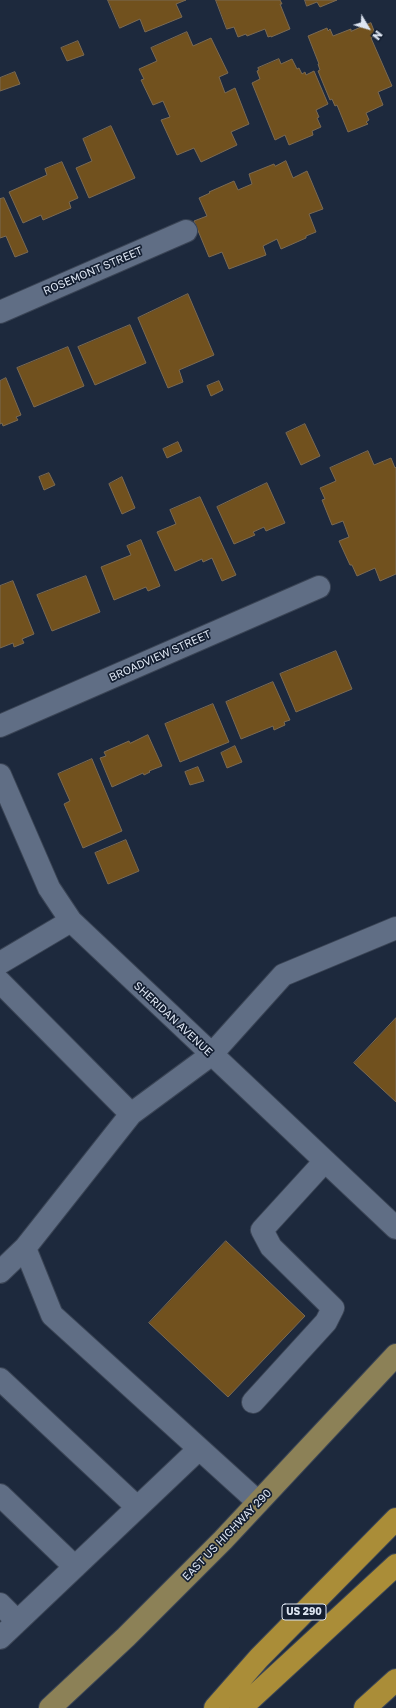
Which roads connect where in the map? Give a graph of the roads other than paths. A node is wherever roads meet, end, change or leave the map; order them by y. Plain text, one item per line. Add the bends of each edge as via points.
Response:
1 (186, 231) dead end
2 (0, 312) edge
3 (319, 586) dead end
4 (0, 726) edge
5 (0, 775) edge
6 (71, 922) junction
7 (396, 928) edge
8 (0, 963) edge
9 (0, 982) edge
10 (211, 1055) junction
11 (131, 1114) junction
12 (325, 1161) junction
13 (396, 1228) edge
14 (25, 1248) junction
15 (0, 1272) edge
16 (396, 1355) edge
17 (0, 1379) edge
18 (253, 1402) dead end
19 (199, 1449) junction
20 (0, 1495) edge
21 (258, 1502) junction
22 (137, 1508) junction
23 (396, 1519) edge
24 (396, 1565) edge
25 (75, 1566) junction
26 (0, 1604) edge
27 (17, 1621) junction
28 (0, 1638) edge
29 (396, 1680) edge
30 (50, 1708) edge
31 (215, 1708) edge
32 (242, 1708) edge
33 (365, 1708) edge

1 - 2 street, ROSEMONT STREET
3 - 4 street, BROADVIEW STREET
5 - 6 street, SHERIDAN AVENUE via 49,888
6 - 8 street
6 - 10 street, SHERIDAN AVENUE
7 - 10 street via 283,975
9 - 11 street
10 - 11 street
10 - 12 street, SHERIDAN AVENUE
11 - 14 street
12 - 13 street, SHERIDAN AVENUE
12 - 18 street via 262,1230 271,1247 333,1308 326,1322
14 - 15 street
14 - 19 street via 52,1315
16 - 21 main road, EAST US HIGHWAY 290
17 - 22 street
19 - 21 street
19 - 22 street
20 - 25 street
21 - 30 main road, EAST US HIGHWAY 290 via 126,1637
22 - 25 street
23 - 31 highway, US 290 via 259,1658
24 - 32 highway
25 - 27 street
26 - 27 street
27 - 28 street
29 - 33 highway

